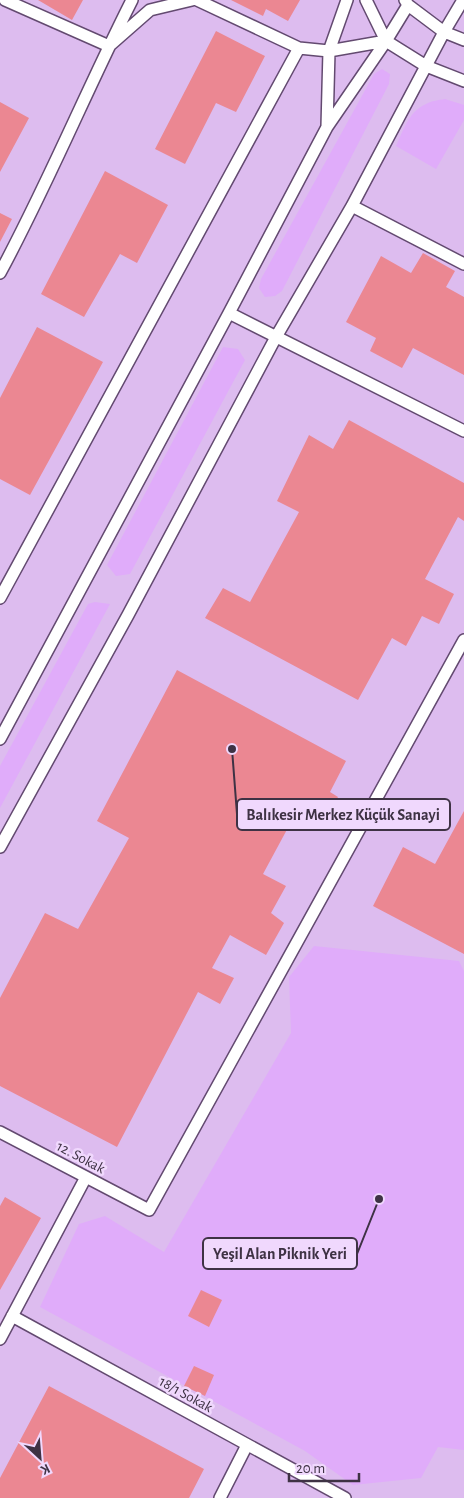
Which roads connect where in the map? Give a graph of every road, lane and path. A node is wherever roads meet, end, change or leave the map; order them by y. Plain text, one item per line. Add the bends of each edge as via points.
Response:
1 (5, 0) edge
2 (132, 0) edge
3 (192, 0) edge
4 (197, 0) edge
5 (347, 0) edge
6 (366, 0) edge
7 (463, 0) edge
8 (407, 3) edge
9 (444, 32) junction
10 (464, 40) edge
11 (386, 41) junction
12 (109, 46) junction
13 (299, 48) junction
14 (328, 51) junction
15 (426, 66) junction
16 (464, 81) edge
17 (327, 127) junction
18 (352, 206) junction
19 (464, 264) edge
20 (0, 273) edge
21 (229, 313) junction
22 (276, 337) junction
23 (464, 431) edge
24 (0, 598) edge
25 (464, 640) edge
26 (0, 739) edge
27 (0, 847) edge
28 (0, 1132) edge
29 (86, 1177) junction
30 (12, 1316) junction
31 (0, 1339) edge
32 (247, 1445) junction
33 (220, 1498) edge
34 (345, 1498) edge

1 - 12 lane
2 - 12 lane
3 - 12 lane via 150,10
4 - 13 lane
5 - 14 lane
6 - 11 lane
7 - 9 lane
8 - 9 lane
8 - 11 lane
9 - 10 lane
9 - 15 lane
11 - 14 lane
11 - 15 lane
11 - 17 lane
12 - 20 lane via 30,218
13 - 14 lane
13 - 24 lane
14 - 17 lane
15 - 16 lane
15 - 18 lane
17 - 21 lane
18 - 19 lane
18 - 22 lane
21 - 22 lane
21 - 26 lane
22 - 23 lane
22 - 27 lane
25 - 29 lane, 12. Sokak via 149,1210
28 - 29 lane, 12. Sokak
29 - 30 lane
30 - 31 lane
30 - 32 lane, 18/1 Sokak
32 - 33 lane
32 - 34 lane, 18/1 Sokak

